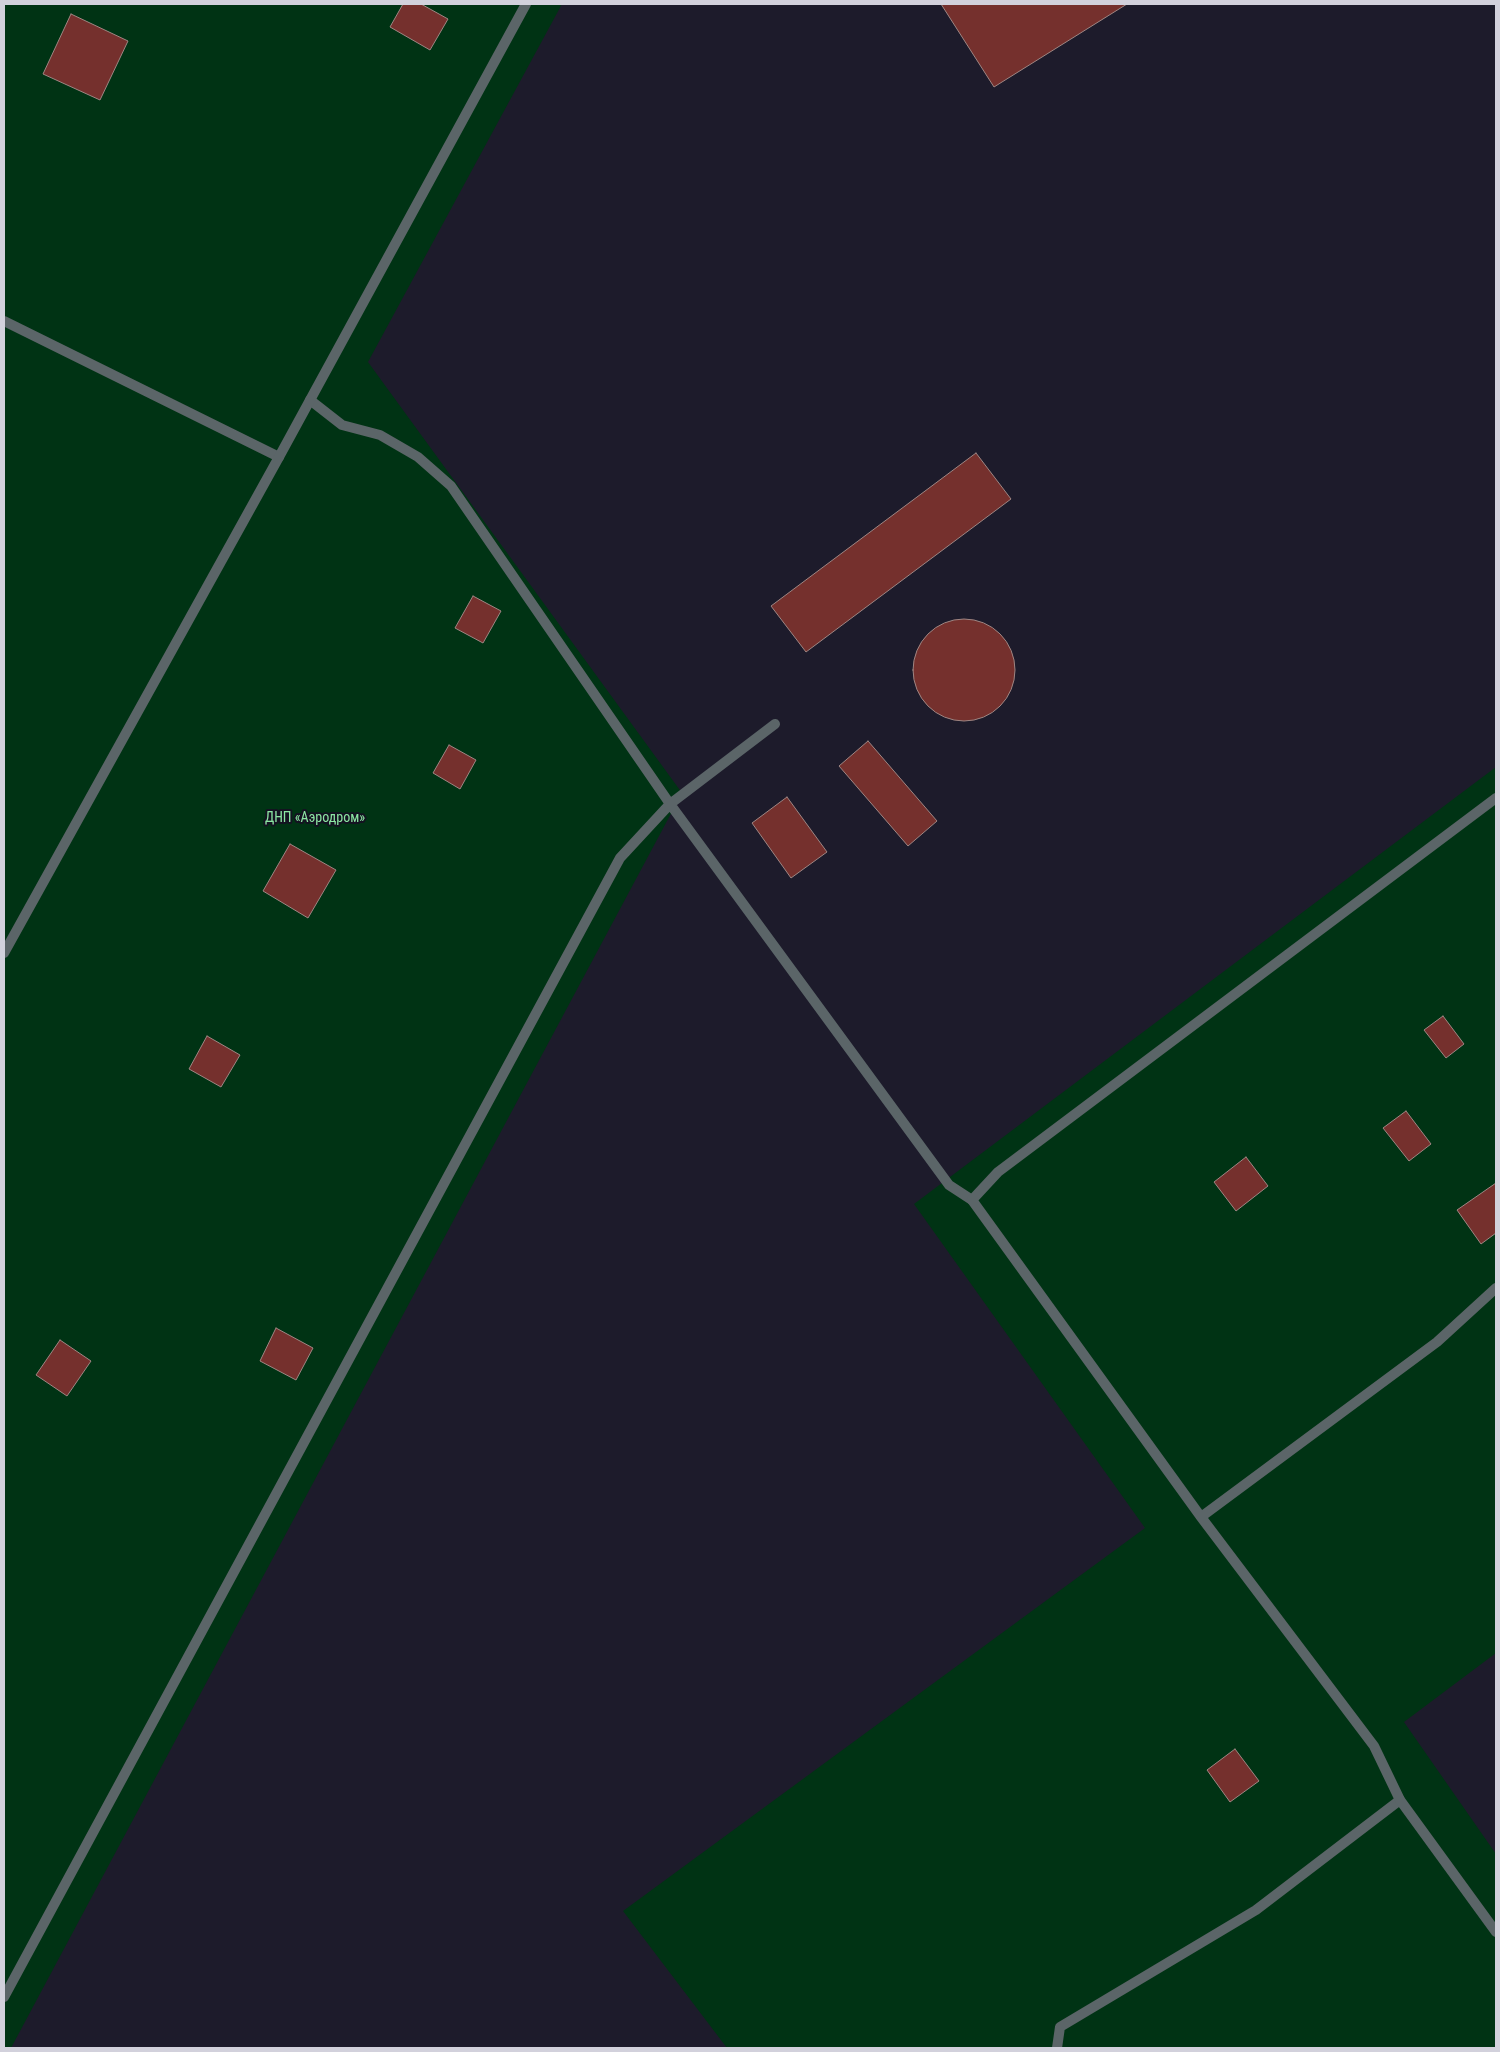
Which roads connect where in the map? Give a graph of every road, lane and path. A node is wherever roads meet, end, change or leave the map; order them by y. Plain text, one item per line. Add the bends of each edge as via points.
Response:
1 (526, 4) edge
2 (4, 321) edge
3 (310, 400) junction
4 (279, 457) junction
5 (775, 724) dead end
6 (1496, 798) edge
7 (670, 804) junction
8 (4, 953) edge
9 (972, 1200) junction
10 (1496, 1288) edge
11 (1201, 1518) junction
12 (1400, 1800) junction
13 (1496, 1932) edge
14 (4, 1997) edge
15 (1057, 2048) edge

1 - 3 street
2 - 4 street
3 - 4 street
3 - 7 street via 342,425 380,435 418,457 451,486
4 - 8 street
5 - 7 street
6 - 9 street via 998,1172
7 - 9 street via 949,1185
7 - 14 street via 620,858
9 - 11 street
10 - 11 street via 1437,1342
11 - 12 street via 1374,1746
12 - 13 street
12 - 15 street via 1256,1910 1060,2027

